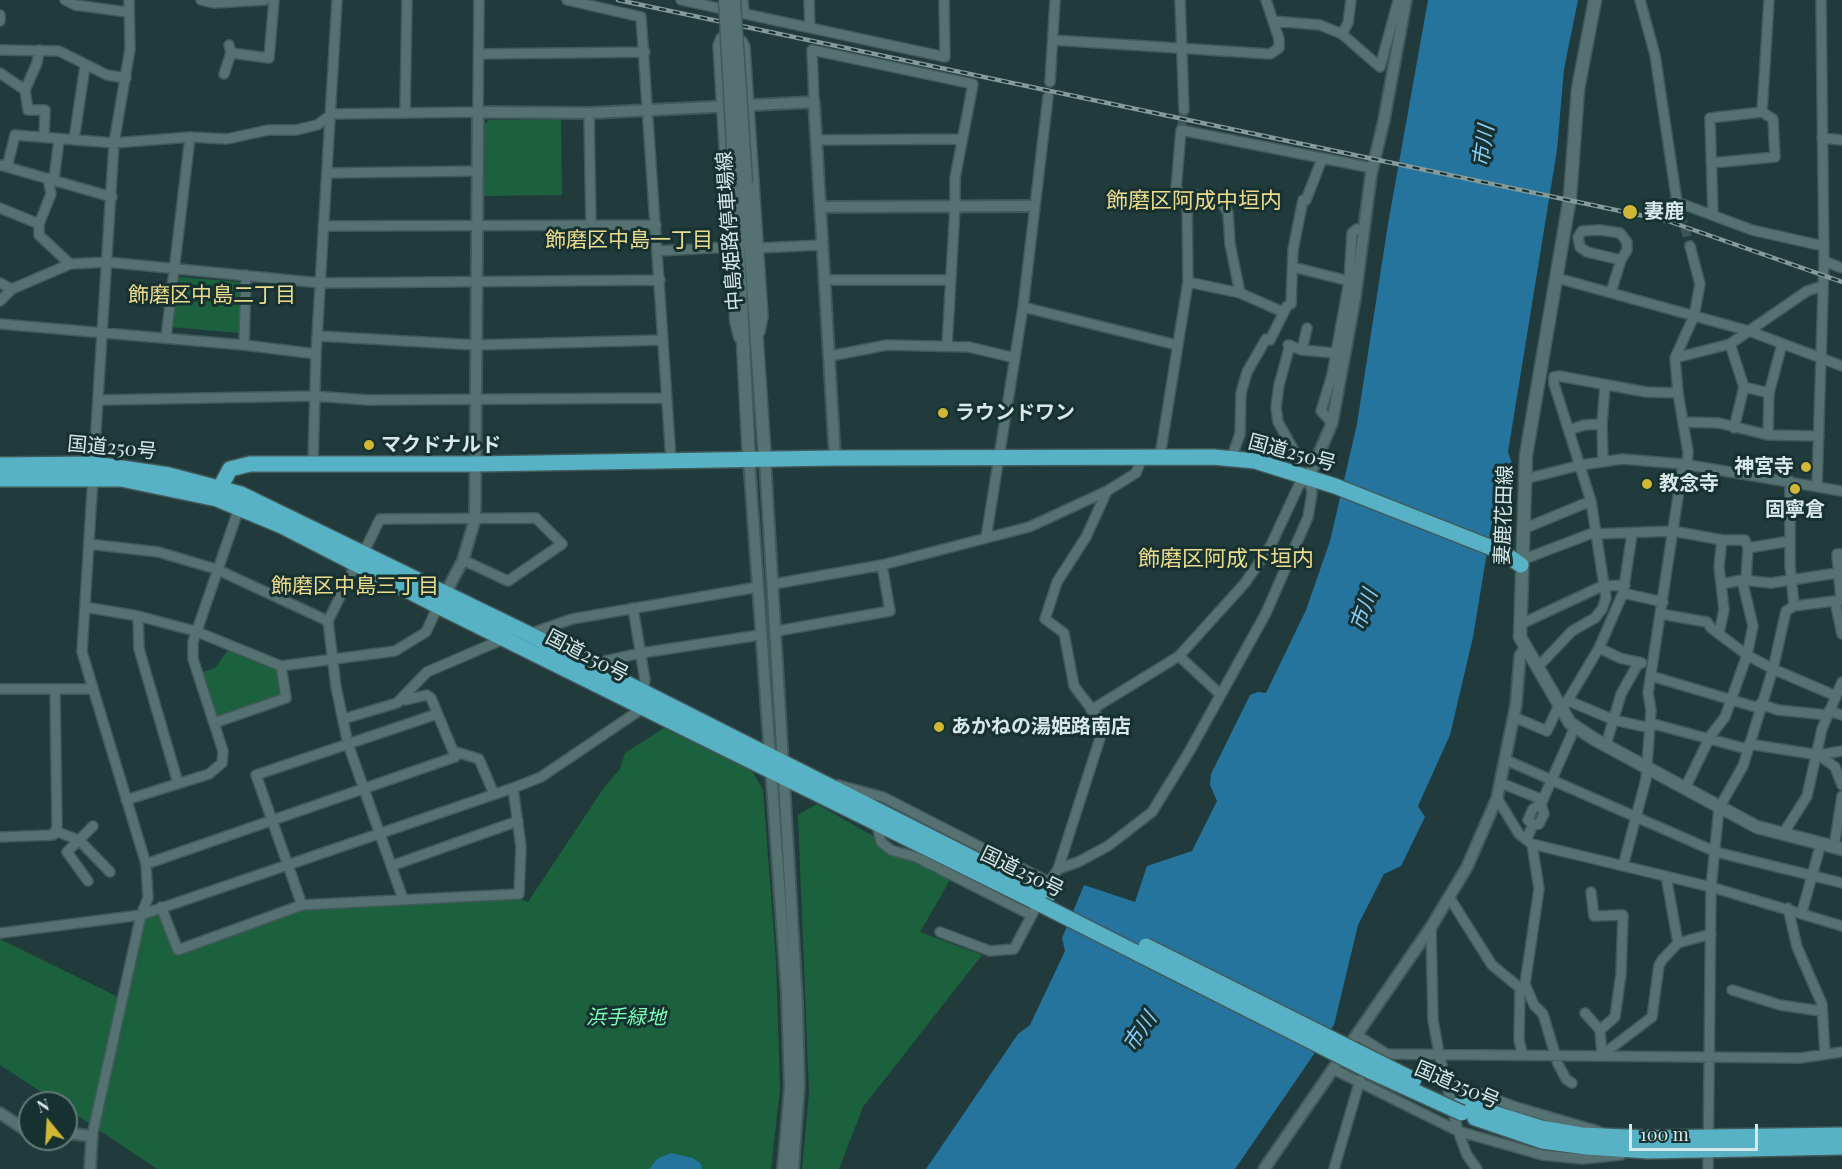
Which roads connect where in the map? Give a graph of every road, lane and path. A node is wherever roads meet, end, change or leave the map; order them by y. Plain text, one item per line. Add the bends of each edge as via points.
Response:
1 (65, 0) edge
2 (129, 0) edge
3 (201, 0) edge
4 (266, 0) edge
5 (274, 0) edge
6 (337, 0) edge
7 (406, 0) edge
8 (479, 0) edge
9 (567, 0) edge
10 (681, 0) edge
11 (734, 0) edge
12 (743, 0) edge
13 (808, 0) edge
14 (944, 0) edge
15 (1055, 0) edge
16 (1180, 0) edge
17 (1266, 0) edge
18 (1352, 0) edge
19 (1595, 0) edge
20 (1640, 0) edge
21 (1769, 0) edge
22 (1821, 0) edge
23 (1402, 2) edge
24 (718, 3) edge
25 (127, 12) junction
26 (744, 13) junction
27 (0, 15) edge
28 (0, 21) edge
29 (1273, 21) junction
30 (810, 28) junction
31 (1342, 34) junction
32 (1053, 40) junction
33 (1181, 48) junction
34 (0, 50) edge
35 (39, 50) junction
36 (645, 52) junction
37 (479, 54) junction
38 (85, 66) junction
39 (0, 73) edge
40 (224, 74) dead end
41 (126, 78) junction
42 (1050, 82) dead end
43 (25, 90) junction
44 (1048, 98) dead end
45 (814, 102) junction
46 (750, 103) junction
47 (722, 105) junction
48 (650, 110) junction
49 (1184, 110) tunnel mouth
50 (478, 112) junction
51 (1762, 112) junction
52 (405, 113) junction
53 (589, 113) junction
54 (332, 114) junction
55 (44, 137) junction
56 (190, 137) junction
57 (1822, 138) junction
58 (961, 139) junction
59 (58, 140) junction
60 (74, 140) junction
61 (816, 140) junction
62 (1842, 140) edge
63 (114, 143) junction
64 (1322, 159) junction
65 (1711, 163) junction
66 (4, 166) edge
67 (1372, 168) junction
68 (477, 171) junction
69 (327, 173) junction
70 (51, 179) junction
71 (741, 184) junction
72 (112, 197) junction
73 (1187, 197) junction
74 (1250, 200) dead end
75 (1221, 201) junction
76 (1034, 206) junction
77 (821, 207) junction
78 (955, 207) junction
79 (0, 208) edge
80 (1713, 214) junction
81 (39, 224) junction
82 (591, 225) junction
83 (656, 225) junction
84 (323, 226) junction
85 (477, 226) junction
86 (1363, 230) junction
87 (823, 245) junction
88 (730, 246) junction
89 (1690, 246) tunnel mouth
90 (1823, 246) junction
91 (758, 248) junction
92 (658, 251) junction
93 (1621, 260) junction
94 (1824, 261) junction
95 (107, 262) junction
96 (70, 264) junction
97 (1293, 267) junction
98 (1842, 268) edge
99 (174, 269) junction
100 (246, 275) junction
101 (1557, 278) junction
102 (660, 280) junction
103 (825, 280) junction
104 (950, 280) junction
105 (1349, 281) junction
106 (476, 282) junction
107 (1188, 282) junction
108 (0, 283) edge
109 (321, 283) junction
110 (1823, 286) junction
111 (12, 289) junction
112 (1611, 291) junction
113 (1240, 293) junction
114 (0, 301) edge
115 (1023, 307) junction
116 (1283, 312) junction
117 (1694, 316) junction
118 (0, 324) edge
119 (1307, 328) dead end
120 (1749, 331) junction
121 (102, 332) junction
122 (318, 336) junction
123 (166, 338) junction
124 (662, 340) junction
125 (1730, 344) junction
126 (1782, 344) junction
127 (243, 345) junction
128 (476, 345) junction
129 (1177, 345) junction
130 (947, 346) junction
131 (757, 349) junction
132 (1302, 350) junction
133 (1335, 353) junction
134 (316, 354) junction
135 (743, 355) junction
136 (830, 356) junction
137 (1015, 358) junction
138 (1675, 358) junction
139 (1822, 360) junction
140 (1842, 366) edge
141 (1605, 385) junction
142 (1744, 387) junction
143 (1678, 393) junction
144 (1770, 393) junction
145 (314, 396) junction
146 (666, 398) junction
147 (474, 399) junction
148 (99, 400) junction
149 (1685, 422) junction
150 (1332, 423) junction
151 (1602, 424) junction
152 (1734, 428) junction
153 (1569, 430) junction
154 (1768, 435) junction
155 (1819, 436) junction
156 (1160, 456) junction
157 (1142, 457) junction
158 (835, 458) junction
159 (1001, 458) junction
160 (1231, 459) junction
161 (671, 460) junction
162 (757, 460) junction
163 (1603, 461) junction
164 (313, 463) junction
165 (1316, 463) junction
166 (476, 464) junction
167 (0, 465) edge
168 (1581, 465) junction
169 (1685, 465) junction
170 (94, 471) junction
171 (1309, 477) junction
172 (0, 479) edge
173 (1525, 479) junction
174 (1790, 482) junction
175 (1817, 486) junction
176 (1107, 491) junction
177 (1842, 491) edge
178 (218, 493) junction
179 (1591, 501) junction
180 (239, 508) junction
181 (475, 519) junction
182 (1523, 529) junction
183 (1673, 531) junction
184 (1595, 533) junction
185 (1632, 534) junction
186 (986, 538) junction
187 (1722, 540) junction
188 (1790, 541) junction
189 (89, 544) junction
190 (1748, 548) junction
191 (1842, 554) edge
192 (360, 558) junction
193 (463, 560) junction
194 (1521, 563) junction
195 (882, 565) junction
196 (216, 569) junction
197 (1837, 573) junction
198 (1791, 579) junction
199 (1744, 581) junction
200 (774, 584) junction
201 (1722, 584) junction
202 (1602, 586) junction
203 (758, 587) junction
204 (1624, 589) junction
205 (442, 600) junction
206 (1840, 601) edge
207 (1663, 602) junction
208 (1794, 606) junction
209 (85, 607) junction
210 (633, 608) junction
211 (1599, 611) junction
212 (1661, 614) junction
213 (138, 616) junction
214 (1612, 618) junction
215 (328, 621) junction
216 (1519, 625) junction
217 (195, 631) junction
218 (777, 631) junction
219 (1719, 633) junction
220 (529, 634) junction
221 (1842, 634) edge
222 (760, 635) junction
223 (502, 636) junction
224 (1525, 648) junction
225 (1599, 648) junction
226 (641, 653) junction
227 (1746, 655) junction
228 (1179, 656) junction
229 (333, 659) junction
230 (1639, 662) junction
231 (282, 666) junction
232 (1652, 666) junction
233 (596, 667) junction
234 (1537, 668) junction
235 (1773, 669) junction
236 (1651, 676) junction
237 (1842, 682) edge
238 (91, 688) junction
239 (0, 689) edge
240 (55, 689) junction
241 (642, 691) junction
242 (1220, 694) junction
243 (1836, 696) junction
244 (402, 698) junction
245 (1730, 699) junction
246 (1563, 705) junction
247 (1760, 706) junction
248 (643, 708) junction
249 (1091, 710) junction
250 (1828, 713) junction
251 (437, 714) junction
252 (1842, 716) edge
253 (1514, 717) junction
254 (343, 719) junction
255 (1614, 720) junction
256 (214, 723) junction
257 (1650, 725) junction
258 (1575, 727) junction
259 (1710, 741) junction
260 (348, 744) junction
261 (1606, 745) junction
262 (1748, 747) junction
263 (1842, 751) edge
264 (459, 753) junction
265 (1819, 755) junction
266 (1506, 760) junction
267 (777, 767) junction
268 (1647, 767) junction
269 (1552, 779) junction
270 (178, 783) junction
271 (1501, 783) junction
272 (1842, 785) edge
273 (363, 787) junction
274 (513, 788) junction
275 (1685, 788) junction
276 (494, 794) junction
277 (1842, 796) edge
278 (1497, 798) junction
279 (126, 800) junction
280 (1542, 802) junction
281 (1719, 808) junction
282 (1635, 816) junction
283 (272, 819) junction
284 (518, 821) junction
285 (93, 826) dead end
286 (55, 831) junction
287 (379, 833) junction
288 (1783, 834) junction
289 (0, 837) edge
290 (79, 840) junction
291 (1529, 841) junction
292 (1821, 843) junction
293 (1838, 848) edge
294 (1716, 852) junction
295 (287, 863) junction
296 (146, 864) junction
297 (391, 866) junction
298 (1623, 866) junction
299 (1058, 869) junction
300 (110, 872) dead end
301 (1812, 875) junction
302 (1666, 876) junction
303 (88, 881) dead end
304 (1842, 883) edge
305 (1711, 887) junction
306 (1591, 892) dead end
307 (1449, 897) junction
308 (403, 899) junction
309 (1042, 899) junction
310 (302, 905) junction
311 (161, 907) junction
312 (1788, 908) junction
313 (1802, 912) junction
314 (141, 915) junction
315 (1842, 926) edge
316 (1431, 927) junction
317 (2, 931) edge
318 (940, 932) dead end
319 (1711, 934) junction
320 (1678, 943) junction
321 (1732, 990) dead end
322 (1820, 1011) junction
323 (1585, 1013) dead end
324 (1600, 1030) junction
325 (1357, 1035) junction
326 (1842, 1052) edge
327 (1439, 1053) junction
328 (1522, 1053) junction
329 (1555, 1054) junction
330 (1825, 1054) junction
331 (1602, 1055) junction
332 (1709, 1055) junction
333 (1333, 1069) junction
334 (794, 1073) junction
335 (1360, 1080) junction
336 (1446, 1082) junction
337 (1572, 1083) dead end
338 (1462, 1108) junction
339 (0, 1113) edge
340 (18, 1125) edge
341 (1458, 1131) junction
342 (78, 1135) edge
343 (1842, 1135) edge
344 (92, 1136) junction
345 (1620, 1137) junction
346 (1709, 1143) junction
347 (1842, 1147) edge
348 (1649, 1151) junction
349 (90, 1169) edge
350 (783, 1169) edge
351 (793, 1169) edge
352 (1264, 1169) edge
353 (1334, 1169) edge
354 (1477, 1169) edge
355 (1708, 1169) edge

1 - 25 street via 75,5
2 - 25 street
3 - 4 street
5 - 40 street via 269,58 230,49
6 - 54 street
7 - 52 street
8 - 37 street
9 - 36 street via 641,17
10 - 24 street
11 - 71 main road, 中島姫路停車場線, bridge
12 - 26 street
13 - 30 street
14 - 30 street via 945,57
15 - 32 street
16 - 33 street
17 - 29 street
18 - 31 street
19 - 101 main road, 妻鹿花田線 via 1578,89 1570,197
20 - 80 street via 1655,55 1677,202
21 - 51 street
22 - 57 street
23 - 31 street via 1380,67
23 - 67 street via 1384,120
24 - 26 street
24 - 71 main road, 中島姫路停車場線, bridge
25 - 41 street via 130,28
26 - 30 street
27 - 28 street
29 - 31 street via 1320,25
29 - 33 street via 1279,48 1270,54
32 - 33 street
32 - 42 street
33 - 49 street
34 - 35 street
35 - 38 street via 59,51
35 - 43 street
36 - 37 street
36 - 48 street
37 - 50 street
38 - 41 street
38 - 60 street
39 - 43 street
41 - 63 street
43 - 55 street via 28,110 45,110
44 - 76 street
45 - 46 street
45 - 58 street via 812,50 973,84
45 - 61 street
46 - 47 street
46 - 47 street via 745,47 742,41 721,38 718,45
46 - 91 street
47 - 48 street
47 - 88 street
48 - 53 street
48 - 83 street
50 - 52 street
50 - 53 street
50 - 68 street
51 - 65 street via 1710,117
51 - 65 street via 1773,119 1775,157
52 - 54 street
53 - 82 street
54 - 56 street via 317,125 296,130 268,130 227,139
54 - 69 street
55 - 59 street
55 - 66 street via 15,135
56 - 63 street
56 - 99 street
57 - 62 street
57 - 90 street
58 - 61 street
58 - 78 street
59 - 60 street
59 - 70 street
60 - 63 street
61 - 77 street
63 - 72 street
64 - 67 street
64 - 73 street via 1180,129 1176,189
64 - 97 street via 1306,201 1303,200
65 - 80 street
66 - 70 street
67 - 86 street
68 - 69 street
68 - 85 street
69 - 84 street
70 - 72 street
70 - 81 street via 51,194
71 - 131 main road, 中島姫路停車場線
71 - 135 main road, 中島姫路停車場線
72 - 95 street
73 - 75 street via 1192,194
73 - 107 street
74 - 75 street
75 - 113 street via 1227,213
76 - 78 street
76 - 115 street
77 - 78 street
77 - 87 street
78 - 104 street
79 - 81 street
80 - 90 street via 1752,230
81 - 96 street via 39,235
82 - 83 street
82 - 85 street
83 - 92 street
84 - 85 street
84 - 109 street
85 - 106 street
86 - 105 street via 1352,233
86 - 150 street
87 - 91 street
87 - 103 street
88 - 92 street
88 - 135 street via 735,323
89 - 117 street via 1700,284
90 - 94 street
91 - 131 street via 763,316
92 - 102 street
93 - 93 street via 1627,242 1620,233 1589,230 1578,237 1580,247 1587,252
93 - 112 street
94 - 98 street
94 - 110 street
95 - 96 street
95 - 99 street
95 - 121 street
96 - 111 street
97 - 105 street
97 - 116 street via 1291,304
99 - 100 street
99 - 123 street
100 - 109 street
100 - 127 street
101 - 112 street
101 - 173 main road, 妻鹿花田線 via 1536,384
102 - 106 street
102 - 124 street
103 - 104 street
103 - 136 street
104 - 130 street
105 - 133 street
106 - 109 street
106 - 128 street
107 - 113 street
107 - 129 street
108 - 111 street
109 - 122 street
110 - 120 street via 1807,291
110 - 139 street
111 - 114 street
112 - 117 street
113 - 116 street
115 - 129 street
115 - 137 street
116 - 160 street via 1270,340 1266,339 1247,372 1240,402 1240,434
117 - 120 street
117 - 138 street
118 - 121 street
119 - 132 street
120 - 125 street
120 - 126 street
121 - 123 street
121 - 148 street
122 - 128 street
122 - 134 street
123 - 127 street
124 - 128 street
124 - 146 street
125 - 138 street
125 - 142 street
126 - 139 street
126 - 144 street
127 - 134 street
128 - 147 street
129 - 156 street
130 - 136 street via 887,345
130 - 137 street
131 - 162 main road, 中島姫路停車場線
132 - 133 street
132 - 165 street via 1289,345 1276,408 1278,422 1296,454
133 - 150 street via 1321,411
134 - 145 street
135 - 162 main road, 中島姫路停車場線
136 - 158 street
137 - 159 street
138 - 143 street
139 - 140 street
139 - 155 street
141 - 143 street
141 - 151 street
141 - 153 street via 1554,377
142 - 144 street
142 - 152 street
143 - 149 street
144 - 154 street
145 - 147 street
145 - 148 street
145 - 164 street
146 - 147 street
146 - 161 street
147 - 166 street
148 - 170 street
149 - 152 street via 1719,423
149 - 169 street
150 - 165 street
151 - 153 street
151 - 163 street
152 - 154 street
153 - 168 street
154 - 155 street
155 - 175 street
156 - 157 highway, 国道250号
156 - 160 highway, 国道250号
157 - 159 highway, 国道250号
157 - 176 street via 1136,473
158 - 159 highway, 国道250号
158 - 162 highway, 国道250号
159 - 186 street
160 - 171 highway, 国道250号 via 1255,461
161 - 162 highway, 国道250号
161 - 166 highway, 国道250号
162 - 200 street
162 - 203 street
163 - 168 street
163 - 169 street
164 - 166 highway, 国道250号
164 - 178 highway, 国道250号 via 250,464 230,470
165 - 171 street
166 - 181 street
167 - 170 highway, 国道250号
168 - 173 street
168 - 179 street
169 - 174 street
169 - 183 street
170 - 172 highway, 国道250号
170 - 178 highway, 国道250号
170 - 189 street
171 - 194 highway, 国道250号 via 1502,552
171 - 228 street via 1299,485 1271,545 1245,583
171 - 242 street via 1312,493 1308,517 1266,612
173 - 182 main road, 妻鹿花田線
174 - 175 street
174 - 188 street
175 - 177 street
176 - 186 street via 1029,527
176 - 249 street via 1086,537 1057,582 1045,619 1064,633 1074,686
178 - 180 highway, 国道250号
178 - 192 highway, 国道250号 via 241,494
179 - 182 street
179 - 184 street
180 - 192 highway, 国道250号
180 - 196 street
181 - 192 street via 380,519
181 - 193 street
181 - 193 street via 536,518 562,544 508,581
182 - 194 main road, 妻鹿花田線
183 - 185 street
183 - 187 street
183 - 207 street
184 - 185 street
184 - 194 street
184 - 202 street
185 - 204 street
186 - 195 street
187 - 190 street via 1745,540
187 - 201 street
188 - 190 street
188 - 198 street
189 - 196 street via 158,552
189 - 209 street
190 - 199 street
191 - 197 street via 1837,554
192 - 205 highway, 国道250号
192 - 215 street
193 - 205 street
194 - 216 main road, 妻鹿花田線
195 - 200 street
195 - 218 street via 890,611
196 - 215 street
196 - 217 street
197 - 198 street
197 - 206 street
198 - 199 street via 1771,583
198 - 208 street
199 - 201 street
199 - 227 street via 1753,626
200 - 218 street
201 - 219 street via 1724,610
202 - 204 street
202 - 211 street via 1606,598
202 - 216 street
203 - 210 street
203 - 222 street
204 - 207 street
204 - 214 street
205 - 220 highway, 国道250号
205 - 223 highway, 国道250号
205 - 229 street via 420,638 395,651
206 - 208 street
206 - 221 street
207 - 212 street
208 - 235 street via 1786,611
209 - 213 street
209 - 238 street via 82,652
210 - 220 street via 572,619
210 - 226 street
211 - 214 street
211 - 234 street via 1595,618 1572,630
212 - 219 street via 1707,622
212 - 232 street
213 - 217 street
213 - 270 street via 139,649
214 - 225 street
215 - 229 street
216 - 224 main road, 妻鹿花田線
217 - 231 street
217 - 256 street via 193,659
218 - 267 street
219 - 227 street
220 - 233 highway, 国道250号
222 - 226 street
222 - 267 street
223 - 244 street via 473,654 426,672
223 - 248 highway, 国道250号
224 - 234 main road, 妻鹿花田線
224 - 253 street via 1520,656
225 - 230 street
225 - 246 street
226 - 233 street via 604,661
226 - 241 street via 645,680
227 - 235 street
227 - 245 street
228 - 242 street
228 - 249 street
229 - 231 street
229 - 254 street
230 - 232 street
230 - 255 street via 1621,694
231 - 256 street via 286,698
232 - 236 street
233 - 241 highway, 国道250号
234 - 246 main road, 妻鹿花田線
235 - 243 street
235 - 247 street
236 - 245 street
236 - 257 street
237 - 243 street
238 - 240 street
238 - 279 street
239 - 240 street
240 - 286 street
241 - 267 highway, 国道250号
242 - 299 street via 1152,812 1108,846
243 - 250 street
244 - 251 street via 427,695
244 - 254 street via 397,703
245 - 247 street
245 - 259 street via 1725,717
246 - 253 street via 1547,731
246 - 255 street
246 - 258 main road, 妻鹿花田線
247 - 250 street
247 - 262 street
248 - 267 highway, 国道250号
248 - 274 street via 541,777
249 - 299 street via 1100,720 1102,732
250 - 252 street
250 - 265 street
251 - 260 street
251 - 264 street via 453,751
253 - 266 street
254 - 260 street
255 - 257 street
255 - 261 street
256 - 270 street via 223,752 222,763 209,774
257 - 259 street
257 - 268 street
258 - 261 main road, 妻鹿花田線
258 - 269 street
259 - 262 street
259 - 275 street
260 - 273 street
260 - 283 street via 256,775
261 - 268 main road, 妻鹿花田線
262 - 265 street
262 - 281 street via 1743,766
263 - 265 street
264 - 273 street
264 - 276 street via 480,759
265 - 272 street via 1834,766
265 - 288 street via 1808,796
266 - 269 street
266 - 271 street
267 - 309 highway, 国道250号 via 877,825
267 - 309 highway, 国道250号 via 827,784
267 - 334 street
267 - 334 street
268 - 275 main road, 妻鹿花田線
268 - 282 street
269 - 280 street
269 - 282 street
270 - 279 street
271 - 278 street
271 - 280 street
273 - 283 street
273 - 287 street
274 - 276 street
274 - 284 street
275 - 281 main road, 妻鹿花田線
276 - 287 street
277 - 293 street
278 - 291 street via 1519,834
278 - 307 street via 1467,867
279 - 296 street
280 - 291 street via 1544,814 1539,824 1533,825
281 - 288 main road, 妻鹿花田線 via 1757,827
281 - 294 street
282 - 294 street
282 - 298 street
283 - 295 street
283 - 296 street
284 - 297 street
284 - 308 street via 522,865 519,894
285 - 290 street
286 - 289 street via 53,835
286 - 290 street
287 - 295 street
287 - 297 street
288 - 292 main road, 妻鹿花田線
290 - 300 street
290 - 303 street via 67,852
291 - 298 street
291 - 329 street via 1538,902 1525,984 1534,1005 1543,1014
292 - 293 main road, 妻鹿花田線
292 - 301 street
294 - 301 street
294 - 305 street
295 - 310 street
295 - 311 street
296 - 314 street via 148,898
297 - 308 street
298 - 302 street
299 - 309 street
301 - 304 street
301 - 313 street
302 - 305 street
302 - 320 street
305 - 312 street
305 - 319 street
306 - 324 street via 1594,916 1623,915 1615,1017
307 - 316 street
307 - 328 street via 1488,959 1520,988
308 - 310 street
309 - 318 street via 1014,949 990,951
309 - 338 highway, 国道250号, bridge
310 - 311 street via 177,950
311 - 314 street
312 - 313 street
312 - 322 street via 1797,947 1822,1004
313 - 315 street
314 - 317 street
314 - 344 street
316 - 325 street
316 - 327 street via 1433,1020
319 - 320 street
319 - 332 street
320 - 331 street via 1659,966 1652,1017
321 - 322 street via 1780,1005
322 - 330 street
323 - 324 street
324 - 331 street
325 - 327 street via 1387,1054
325 - 333 street
326 - 330 street
327 - 328 street
327 - 336 street
328 - 329 street
329 - 331 street
329 - 337 street via 1562,1073
330 - 332 street via 1800,1058
331 - 332 street
332 - 346 street
333 - 335 street
333 - 352 street
334 - 350 street
334 - 351 street
335 - 341 street
335 - 353 street
336 - 341 street
336 - 345 street
338 - 345 highway, 国道250号 via 1541,1128
338 - 348 highway, 国道250号 via 1542,1141
339 - 340 street
341 - 348 street via 1542,1155 1584,1160
341 - 354 street
342 - 344 street
343 - 346 highway, 国道250号
344 - 349 street
345 - 346 highway, 国道250号
346 - 347 highway, 国道250号
346 - 348 highway, 国道250号
346 - 355 street

